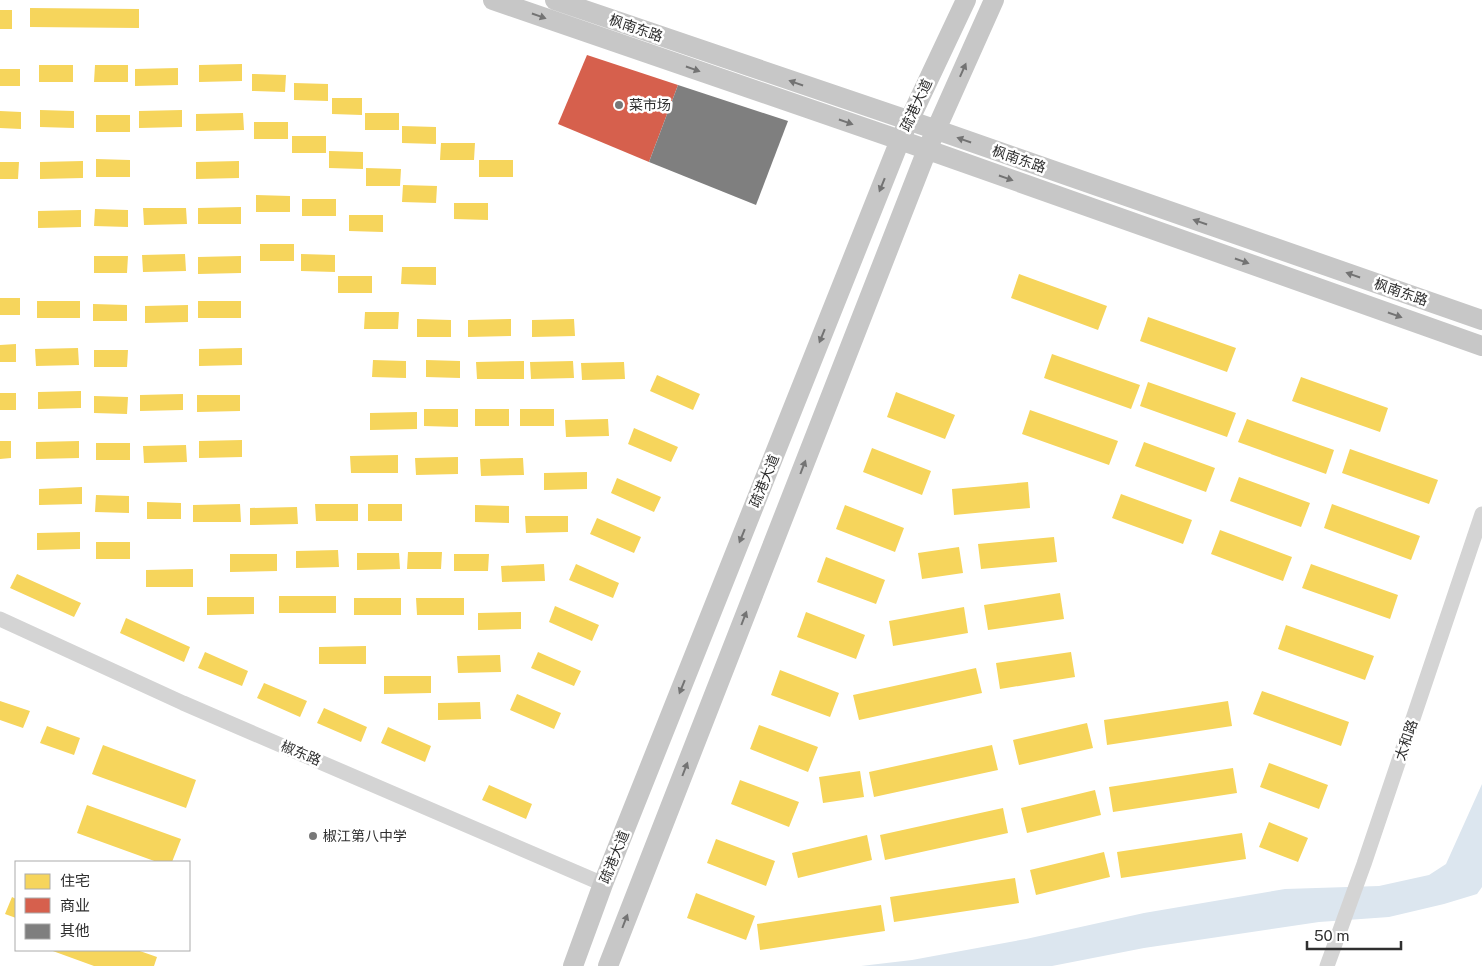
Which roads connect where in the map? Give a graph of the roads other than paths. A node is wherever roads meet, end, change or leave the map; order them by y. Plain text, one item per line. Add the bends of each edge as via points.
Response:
1 (493, 0) edge
2 (555, 0) edge
3 (966, 0) edge
4 (994, 0) edge
5 (908, 121) junction
6 (936, 130) junction
7 (900, 140) junction
8 (927, 150) junction
9 (1482, 320) edge
10 (1482, 346) edge
11 (1482, 514) edge
12 (0, 619) edge
13 (603, 884) junction
14 (573, 966) edge
15 (608, 966) edge
16 (1327, 966) edge

1 -> 7 main road
5 -> 2 main road, 枫南东路
3 - 5 main road, 疏港大道
6 -> 4 main road, 疏港大道
5 - 6 main road, 枫南东路
5 - 7 main road, 疏港大道
6 - 8 main road, 疏港大道
9 -> 6 main road, 枫南东路
7 - 8 main road
7 -> 13 main road, 疏港大道
8 -> 10 main road
15 -> 8 main road, 疏港大道
11 - 16 street, 太和路
12 - 13 street, 椒东路 via 183,703
13 - 14 main road, 疏港大道

